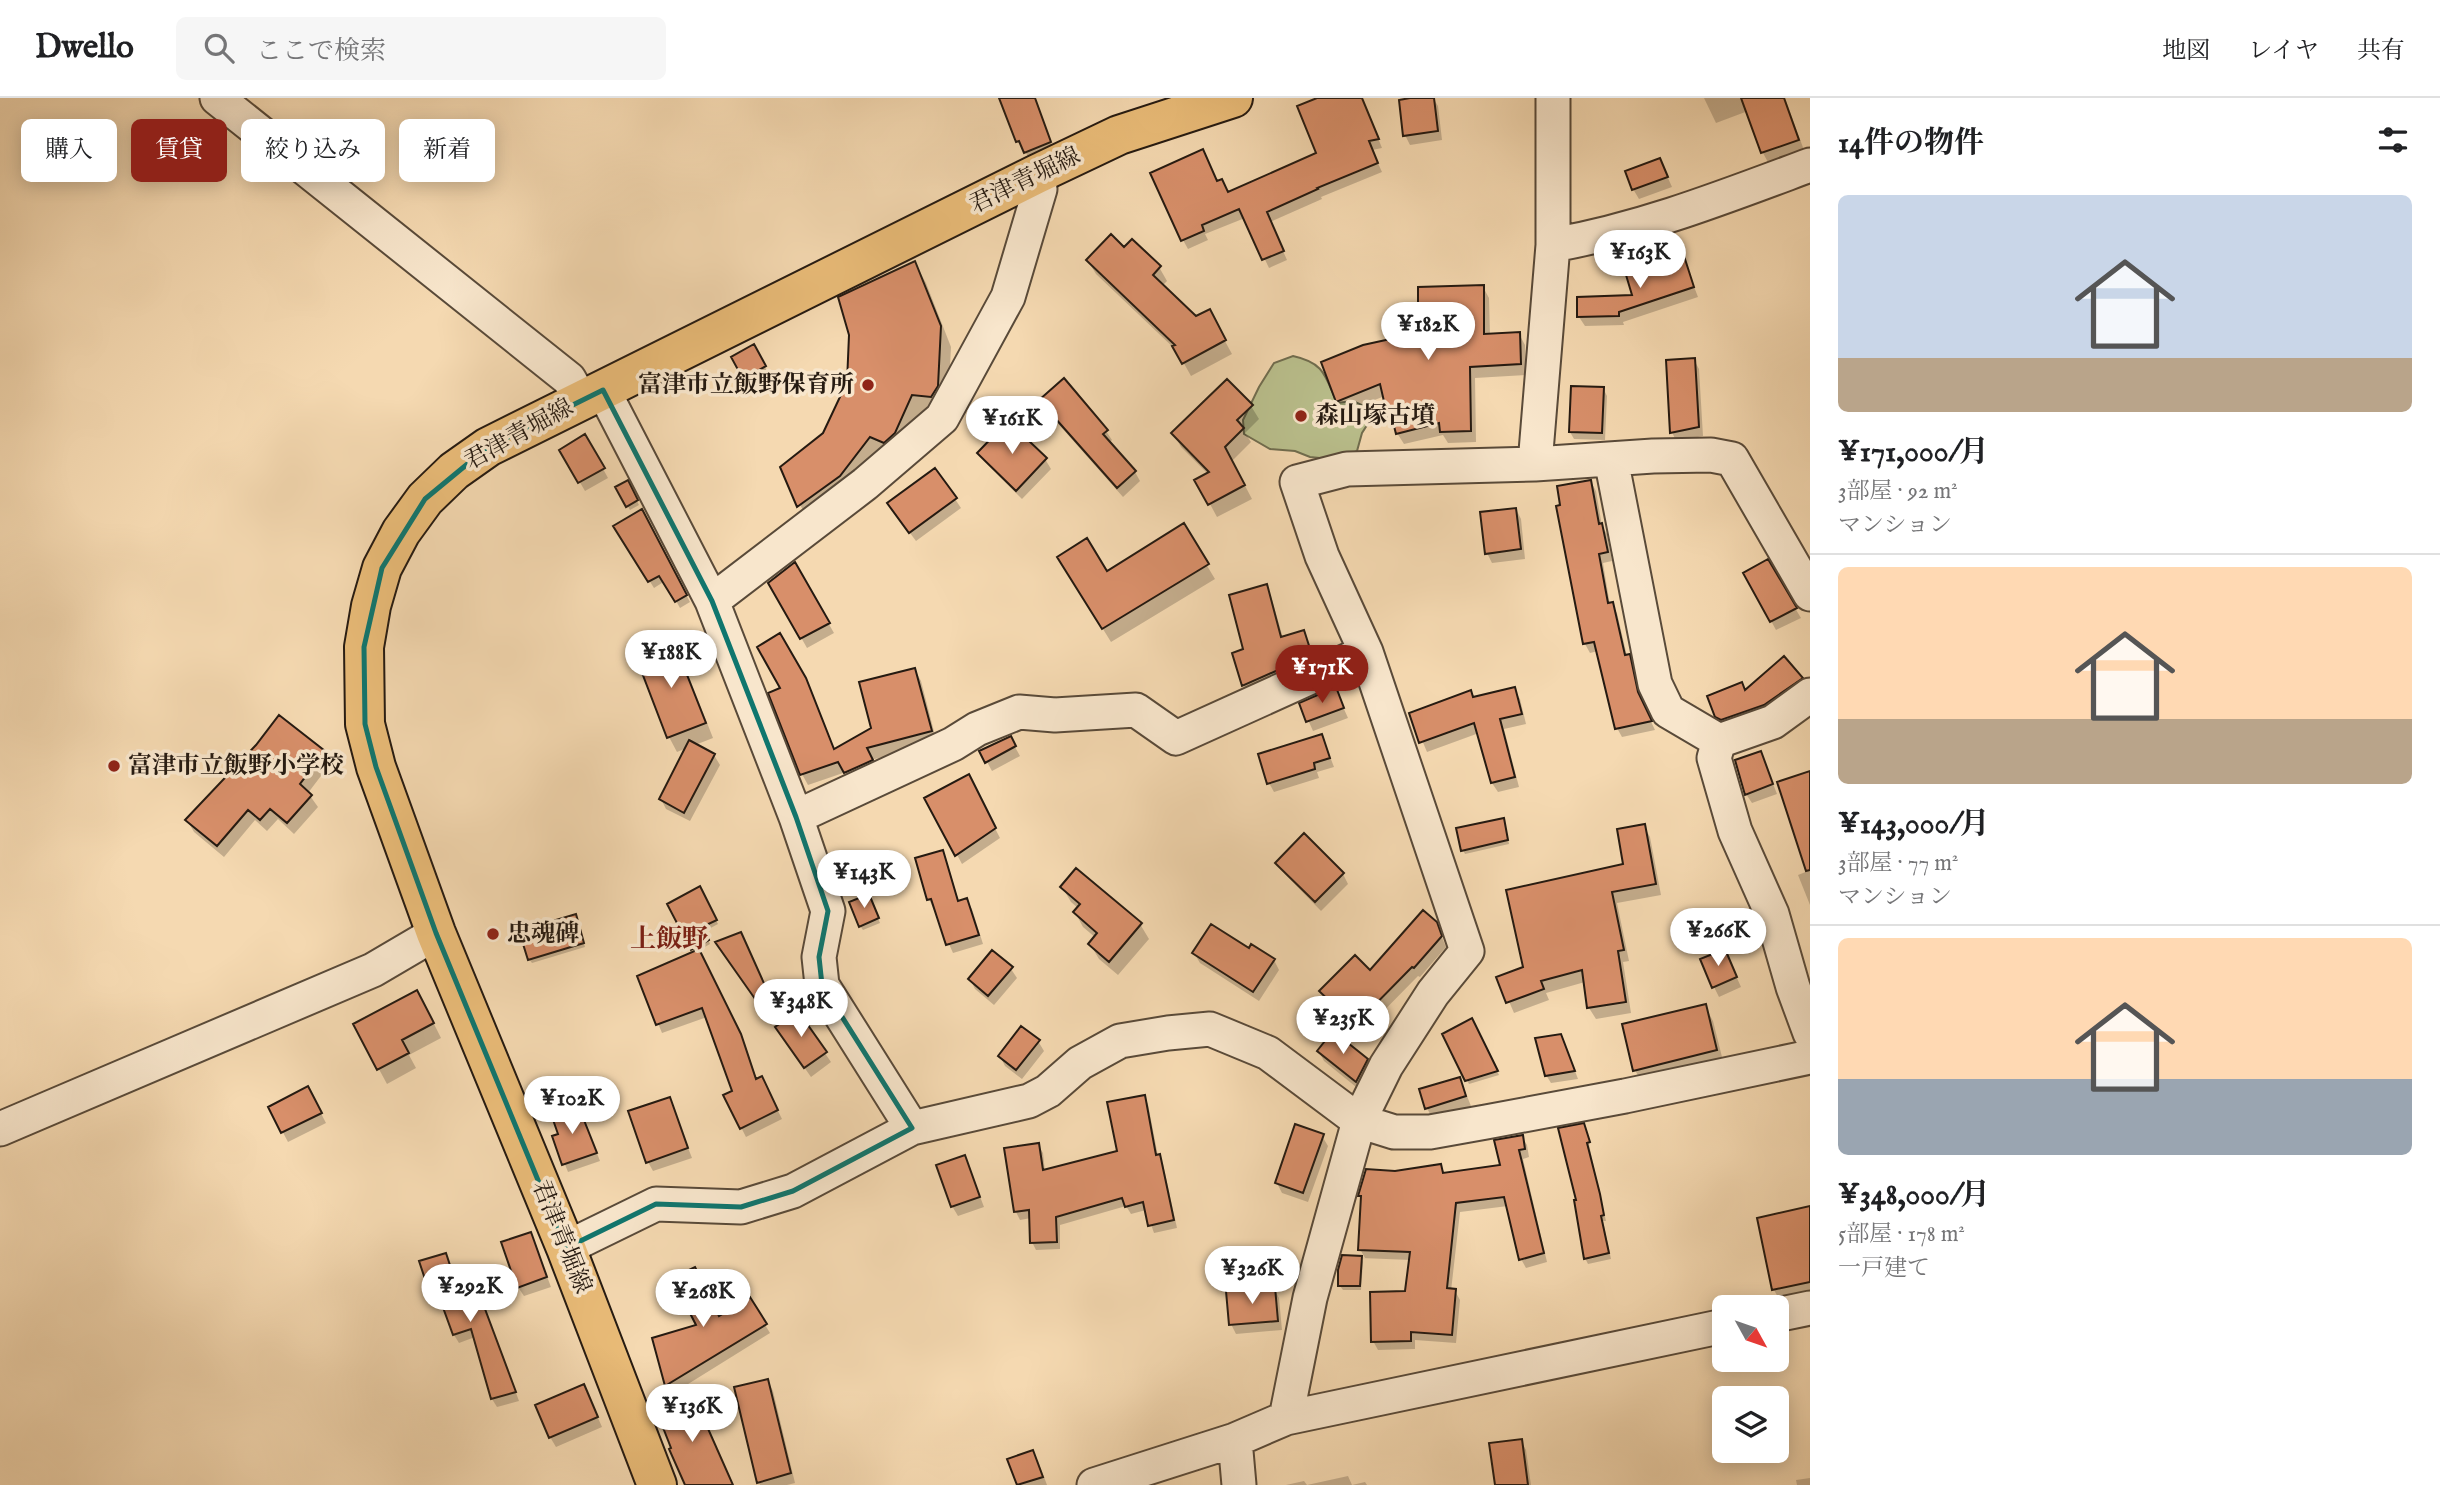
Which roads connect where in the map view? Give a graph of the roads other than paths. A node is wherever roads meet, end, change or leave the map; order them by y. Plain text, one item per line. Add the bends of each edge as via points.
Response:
1 (217, 98) edge
2 (1233, 98) edge
3 (1553, 98) edge
4 (1810, 165) edge
5 (1037, 174) junction
6 (1553, 245) junction
7 (592, 395) junction
8 (1611, 459) junction
9 (1535, 464) junction
10 (1810, 594) edge
11 (712, 601) junction
12 (1366, 652) junction
13 (1810, 695) edge
14 (1719, 741) junction
15 (796, 817) junction
16 (436, 933) junction
17 (1810, 1033) edge
18 (1810, 1057) edge
19 (1359, 1121) junction
20 (912, 1128) junction
21 (0, 1129) edge
22 (566, 1248) junction
23 (1810, 1308) edge
24 (1789, 1312) edge
25 (1712, 1329) edge
26 (1286, 1418) junction
27 (1235, 1440) junction
28 (657, 1485) edge
29 (1094, 1485) edge
30 (1239, 1485) edge

1 - 7 street
2 - 5 main road, 君津青堀線 via 1119,135
3 - 6 street
4 - 6 street via 1667,218
5 - 7 main road, 君津青堀線
5 - 11 street via 1040,189 1008,297 942,418 865,484
6 - 9 street
7 - 11 street
7 - 16 main road, 君津青堀線 via 488,447 454,471 425,499 382,568 364,648 365,724
8 - 9 street
8 - 10 street via 1711,455 1732,459
8 - 14 street via 1655,684 1668,711
9 - 12 street via 1347,469 1297,482 1322,555
11 - 15 street
12 - 15 street via 1176,738 1136,710 1055,715 1019,712
12 - 19 street via 1467,951 1393,1055
13 - 14 street via 1773,722
14 - 17 street via 1714,758 1735,831 1772,914
15 - 20 street via 828,911 819,957 822,985
16 - 21 street via 373,970
16 - 22 main road, 君津青堀線
18 - 19 street via 1430,1132 1394,1132
19 - 20 street via 1268,1053 1210,1029 1120,1041 1080,1063 1029,1101
19 - 26 street via 1310,1298
20 - 22 street via 793,1191 741,1207 656,1204
22 - 28 main road, 君津青堀線
23 - 24 street
25 - 26 street
26 - 27 street
27 - 29 street
27 - 30 street

